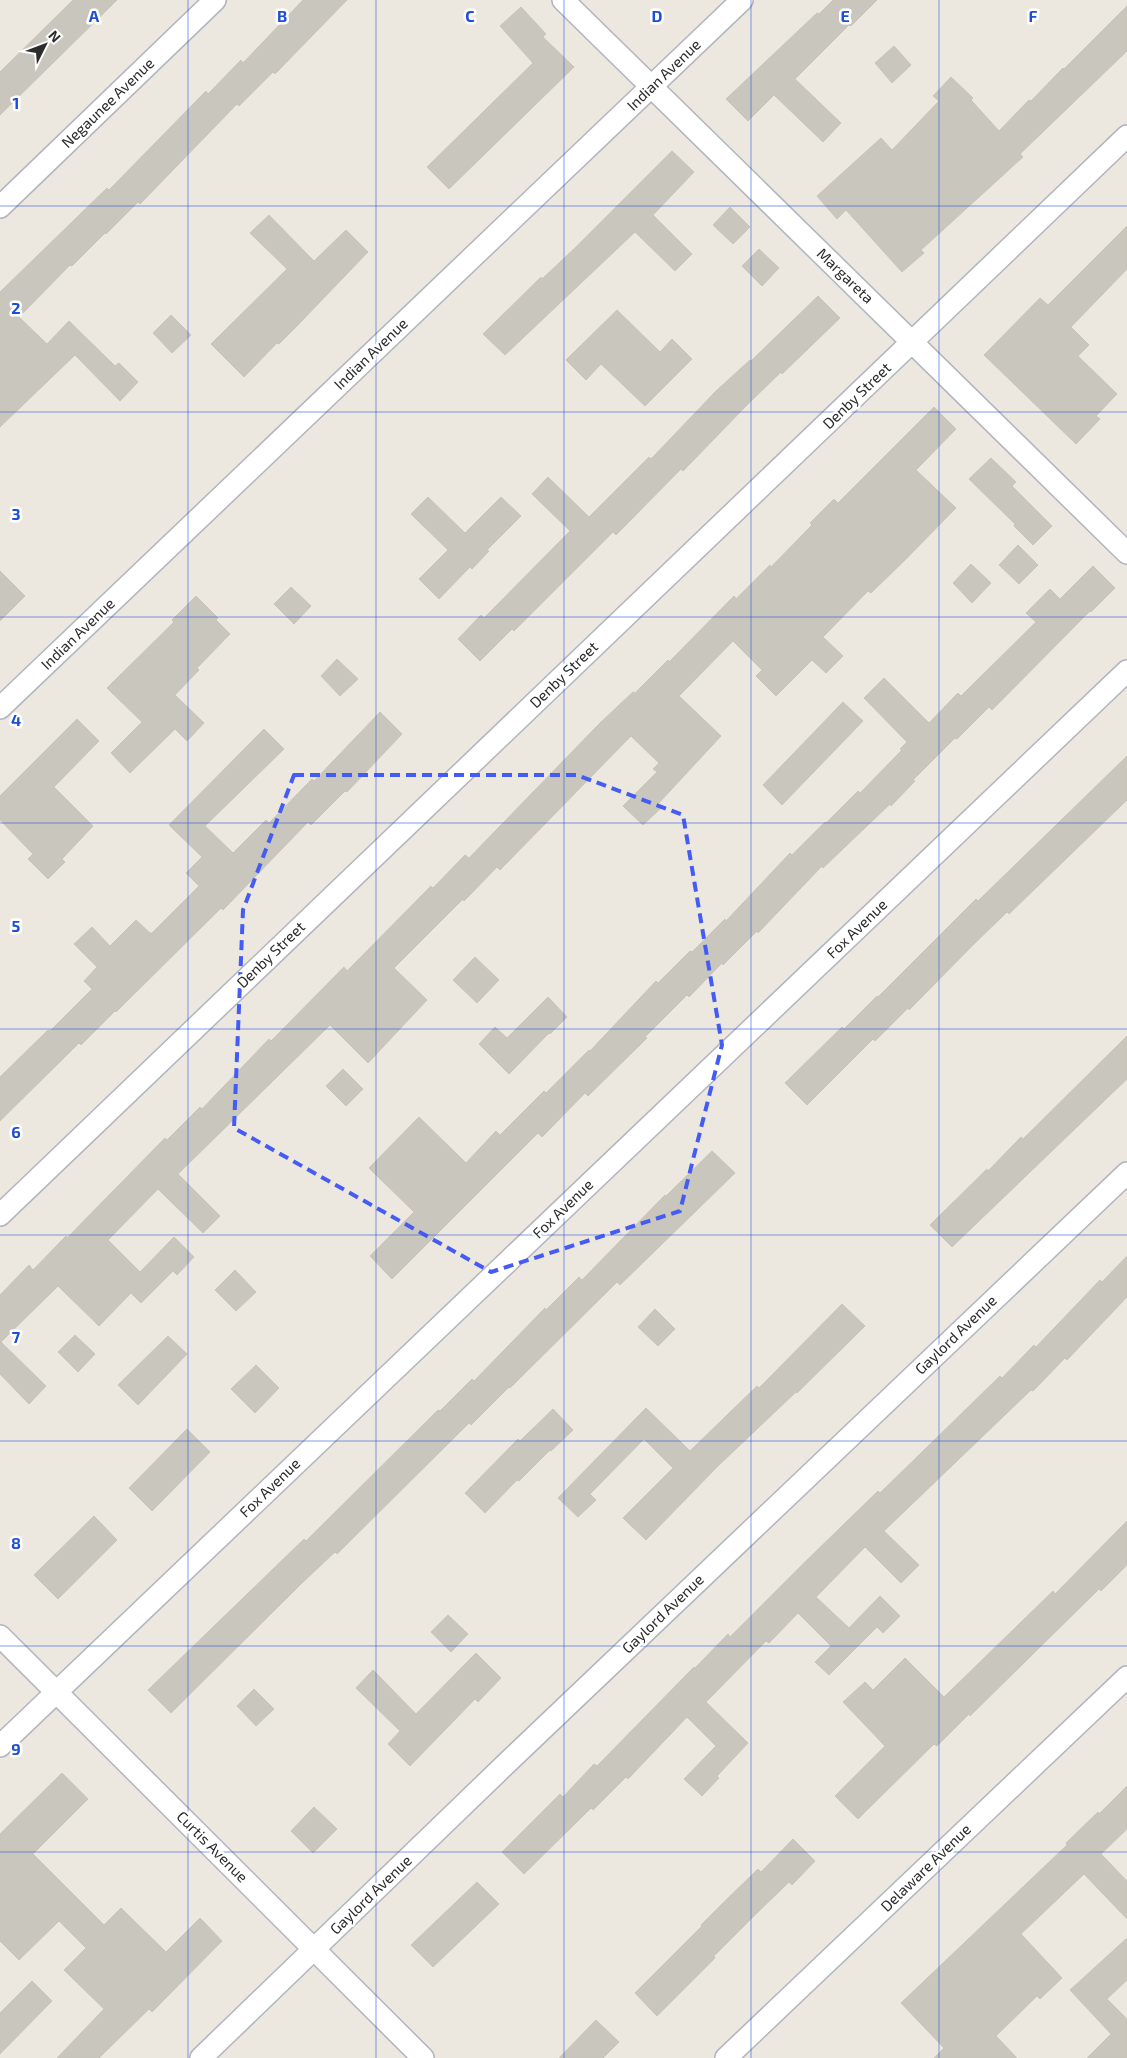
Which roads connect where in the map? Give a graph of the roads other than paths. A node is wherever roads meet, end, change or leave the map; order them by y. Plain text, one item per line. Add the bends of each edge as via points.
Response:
1 (216, 0) edge
2 (563, 0) edge
3 (742, 0) edge
4 (652, 87) junction
5 (1127, 136) edge
6 (0, 207) edge
7 (912, 342) junction
8 (1127, 552) edge
9 (1127, 671) edge
10 (0, 708) edge
11 (1127, 1173) edge
12 (0, 1214) edge
13 (0, 1636) edge
14 (1127, 1677) edge
15 (56, 1692) junction
16 (0, 1746) edge
17 (314, 1949) junction
18 (201, 2058) edge
19 (423, 2058) edge
20 (726, 2058) edge

1 - 6 street, Negaunee Avenue
2 - 4 street, Margareta
3 - 4 street, Indian Avenue
4 - 7 street, Margareta
4 - 10 street, Indian Avenue
5 - 7 street, Denby Street
7 - 8 street, Margareta
7 - 12 street, Denby Street
9 - 15 street, Fox Avenue
11 - 17 street, Gaylord Avenue
13 - 15 street, Curtis Avenue
14 - 20 street, Delaware Avenue
15 - 16 street, Fox Avenue
15 - 17 street, Curtis Avenue
17 - 18 street, Gaylord Avenue
17 - 19 street, Curtis Avenue

